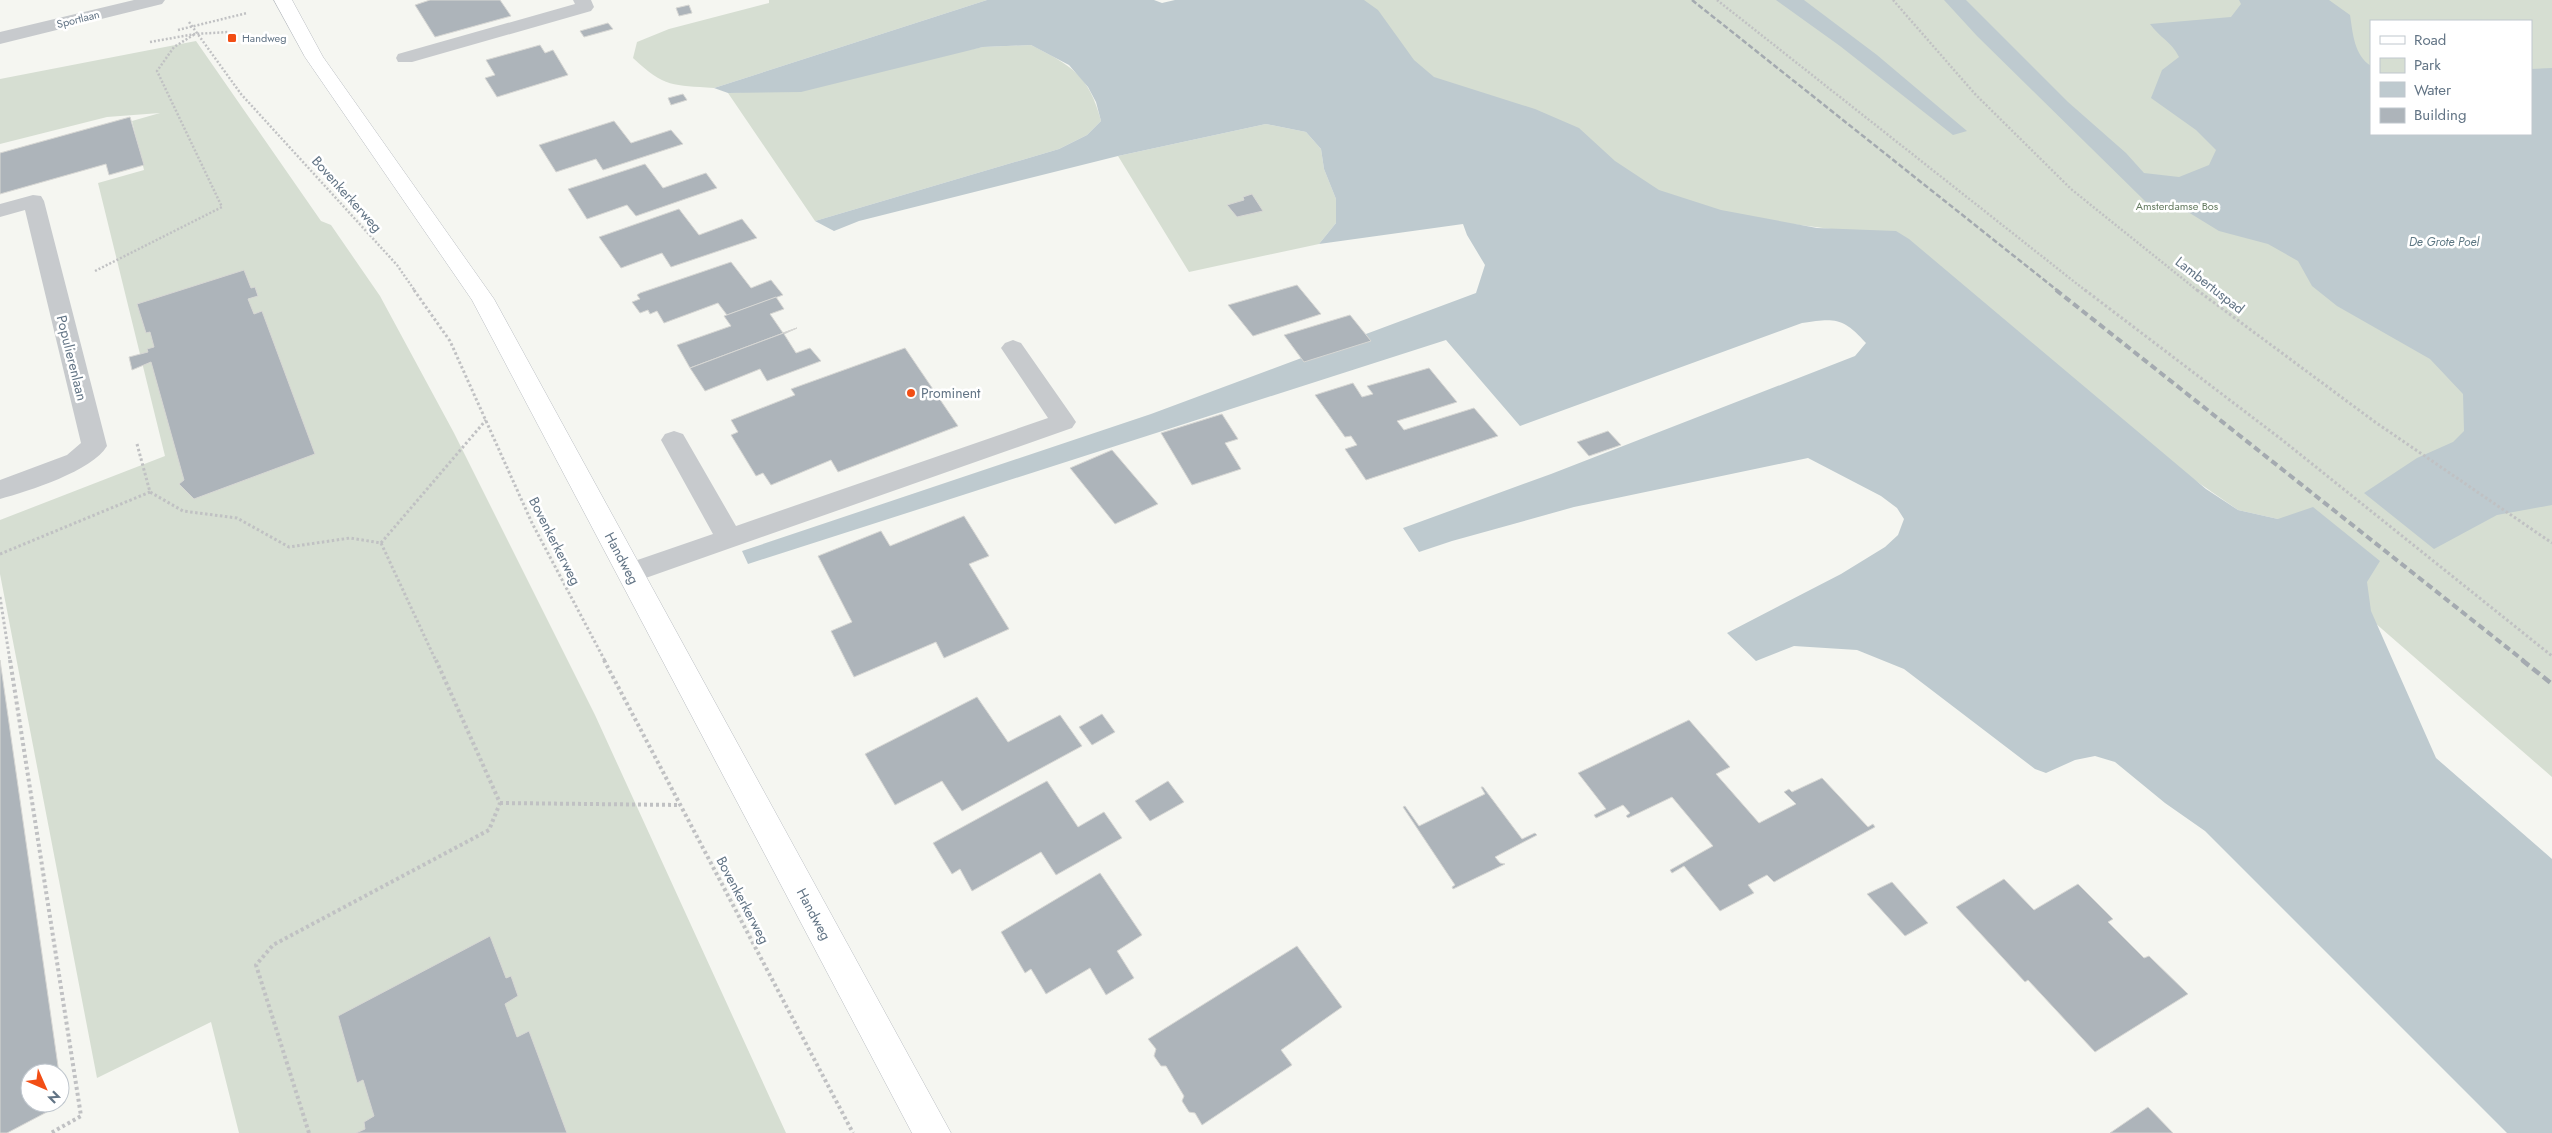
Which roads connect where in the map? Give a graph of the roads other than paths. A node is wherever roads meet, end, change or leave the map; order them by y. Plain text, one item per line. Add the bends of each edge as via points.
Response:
1 (156, 0) edge
2 (283, 0) edge
3 (582, 0) edge
4 (0, 38) edge
5 (405, 58) dead end
6 (0, 211) edge
7 (1013, 348) dead end
8 (674, 440) dead end
9 (0, 490) edge
10 (730, 538) junction
11 (630, 573) junction
12 (932, 1133) edge

1 - 4 street, Sportlaan
2 - 11 main road, Handweg via 314,57 483,299
3 - 5 street via 586,7
6 - 9 street, Populierenlaan via 33,201 94,446 76,461
7 - 10 street via 1063,422
8 - 10 street
10 - 11 street
11 - 12 main road, Handweg

